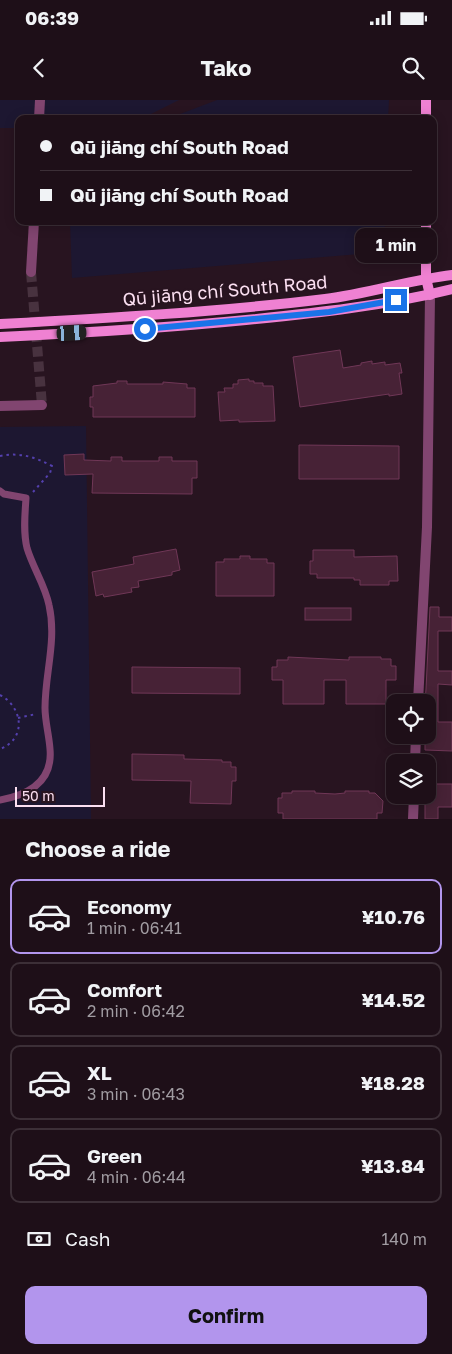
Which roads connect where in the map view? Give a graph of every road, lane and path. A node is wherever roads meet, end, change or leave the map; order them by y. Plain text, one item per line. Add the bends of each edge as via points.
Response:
1 (40, 100) edge
2 (426, 100) edge
3 (39, 115) edge
4 (426, 115) edge
5 (34, 225) edge
6 (426, 225) edge
7 (31, 272) tunnel mouth
8 (452, 276) edge
9 (426, 278) junction
10 (452, 289) edge
11 (430, 294) junction
12 (0, 324) edge
13 (0, 337) edge
14 (42, 405) dead end
15 (0, 406) edge
16 (0, 456) edge
17 (0, 491) edge
18 (26, 498) junction
19 (418, 694) edge
20 (0, 695) edge
21 (45, 712) junction
22 (18, 718) junction
23 (0, 749) edge
24 (0, 800) edge
25 (414, 804) edge
26 (413, 819) edge

1 - 3 street
2 - 4 main road
5 - 7 street
6 - 9 main road
8 - 9 main road, Qū jiāng chí South Road
9 - 11 main road
9 - 12 main road, Qū jiāng chí South Road via 327,299 144,316
10 - 11 main road, Qū jiāng chí South Road
11 - 13 main road, Qū jiāng chí South Road via 319,313 145,329
11 - 19 street via 427,527
14 - 15 street
16 - 18 path via 20,454 52,466 50,473
17 - 18 lane
18 - 21 lane via 27,546 49,605 51,620
20 - 22 path via 15,707
21 - 22 path
21 - 24 lane via 50,751 47,771 35,788
22 - 23 path via 17,734 12,742
25 - 26 street

